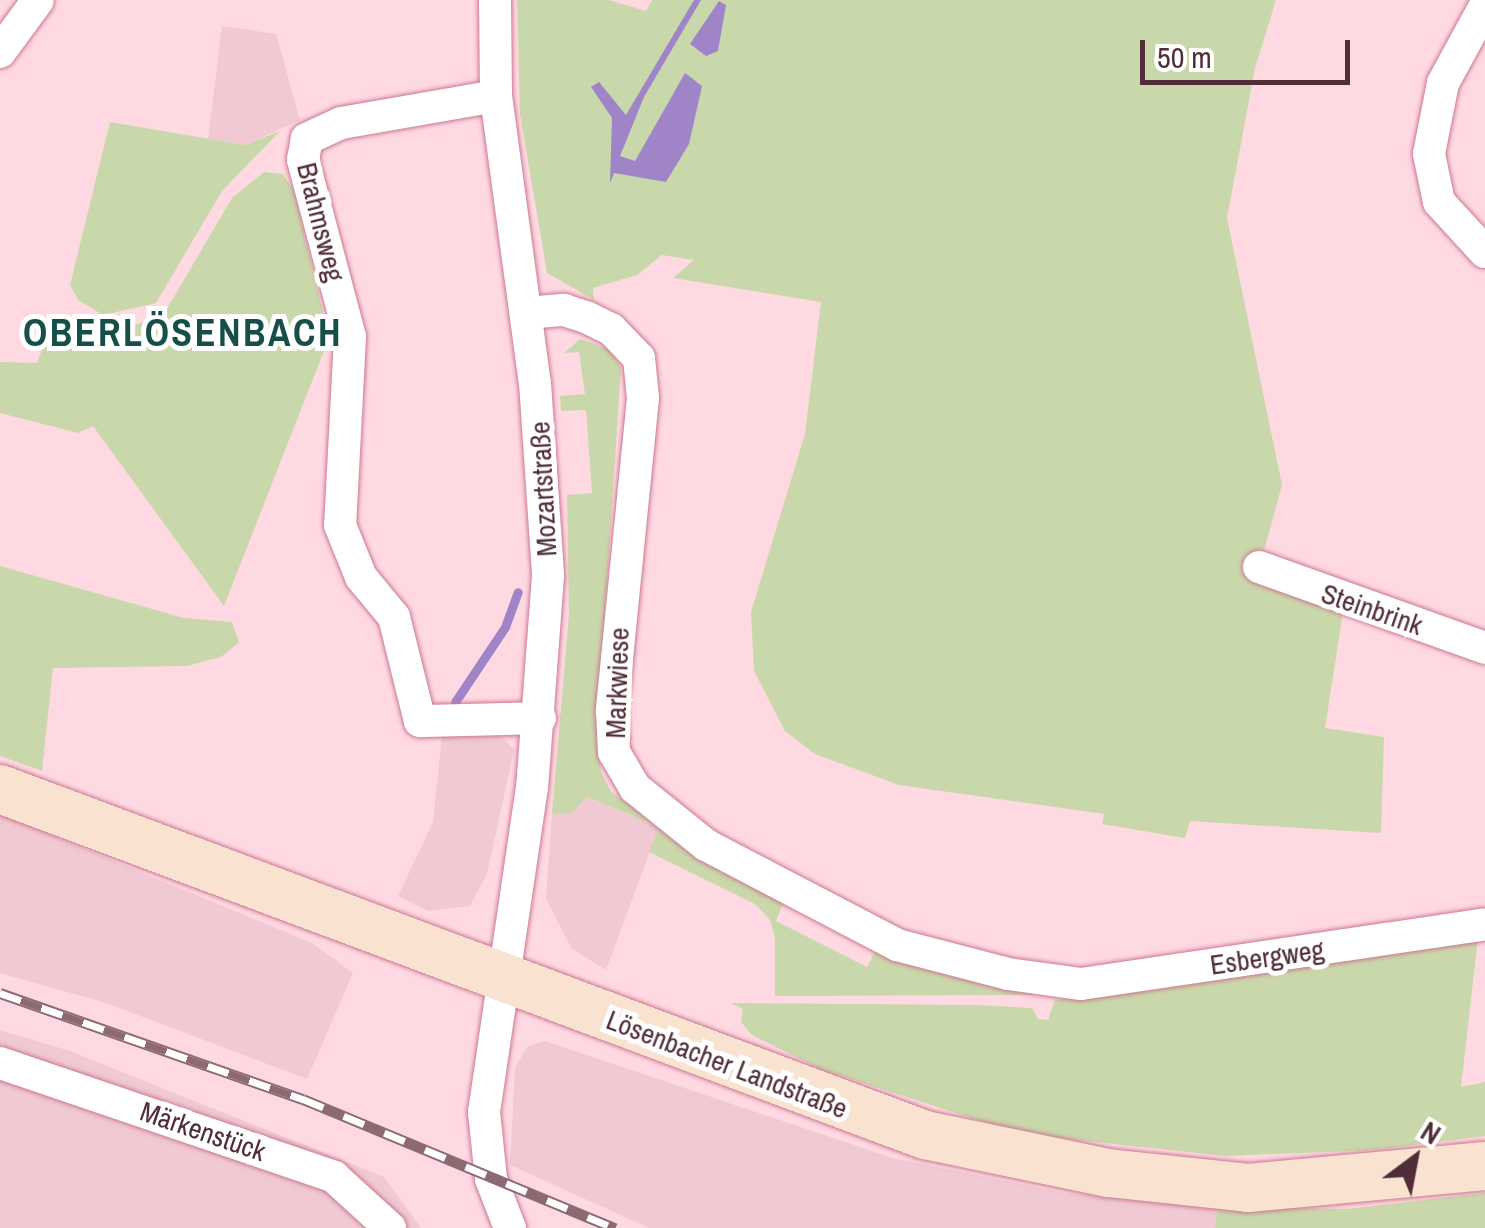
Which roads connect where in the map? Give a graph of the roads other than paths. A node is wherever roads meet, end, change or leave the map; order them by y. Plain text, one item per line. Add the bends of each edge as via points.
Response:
1 (38, 0) edge
2 (495, 0) edge
3 (1485, 6) edge
4 (0, 52) edge
5 (496, 96) junction
6 (1485, 252) edge
7 (527, 314) junction
8 (1259, 567) dead end
9 (1485, 648) edge
10 (540, 718) junction
11 (0, 789) edge
12 (1485, 924) edge
13 (499, 978) junction
14 (1050, 979) joint
15 (0, 1062) edge
16 (1485, 1166) edge
17 (390, 1228) edge
18 (510, 1228) edge

1 - 4 street
2 - 5 street, Mozartstraße
3 - 6 street via 1443,83 1429,154 1439,202
5 - 7 street, Mozartstraße
5 - 10 street, Brahmsweg via 341,123 306,140 303,160 350,337 340,525 361,577 394,617 420,721
7 - 10 street, Mozartstraße via 548,576
7 - 14 street, Markwiese via 564,310 599,323 629,346 642,372 612,711 614,752 634,788 706,844 834,917 897,945
8 - 9 street, Steinbrink
10 - 13 street, Mozartstraße
11 - 13 main road, Lösenbacher Landstraße
12 - 14 street, Esbergweg via 1118,980
13 - 16 main road, Lösenbacher Landstraße via 866,1117 1031,1160 1248,1188
13 - 18 street via 483,1134
15 - 17 street, Märkenstück via 334,1176

